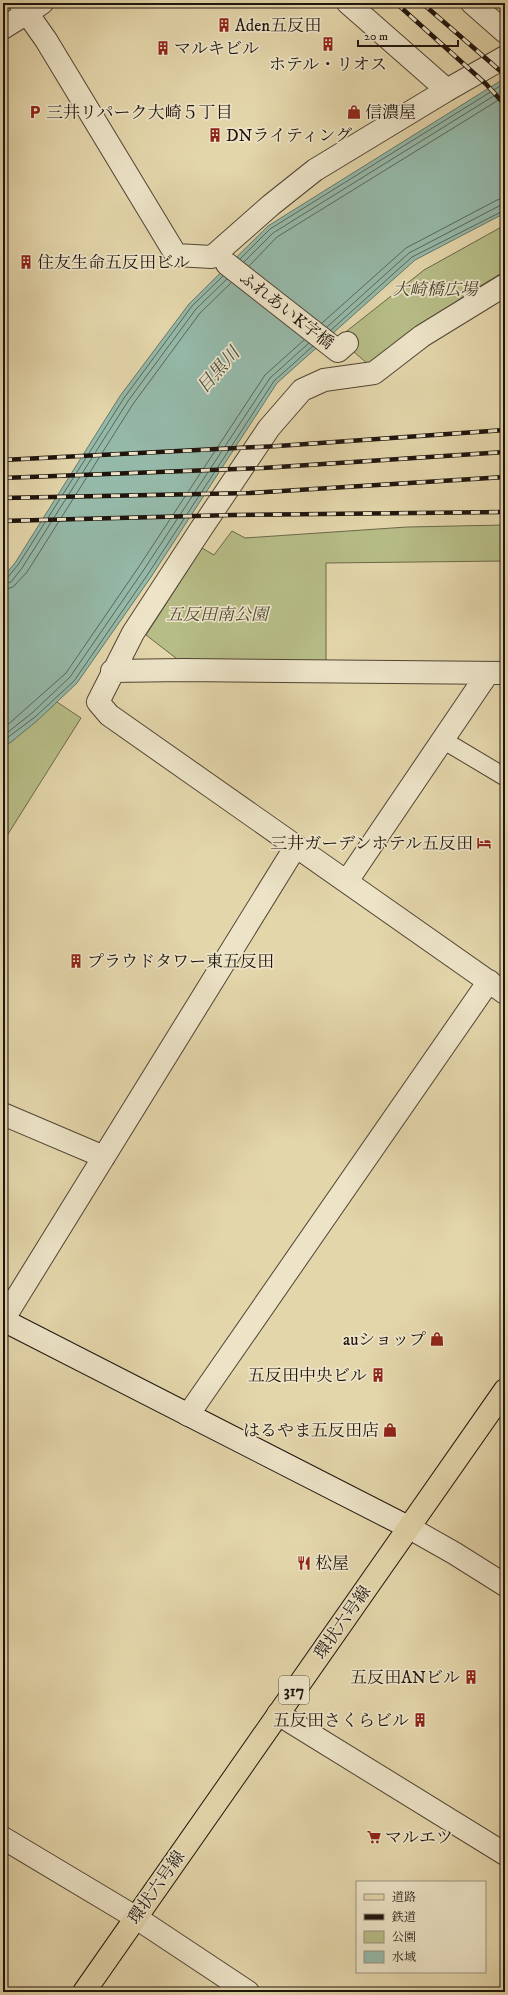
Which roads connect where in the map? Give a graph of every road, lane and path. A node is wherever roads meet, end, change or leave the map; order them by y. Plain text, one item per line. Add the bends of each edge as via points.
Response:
1 (348, 3) edge
2 (472, 3) edge
3 (30, 6) edge
4 (3, 28) edge
5 (505, 32) edge
6 (505, 57) edge
7 (447, 90) junction
8 (227, 264) dead end
9 (505, 285) edge
10 (347, 343) dead end
11 (112, 671) junction
12 (496, 673) edge
13 (443, 740) junction
14 (505, 777) edge
15 (296, 846) junction
16 (347, 881) junction
17 (497, 987) edge
18 (3, 1114) edge
19 (104, 1156) junction
20 (3, 1320) edge
21 (505, 1390) edge
22 (188, 1415) junction
23 (408, 1527) junction
24 (505, 1585) edge
25 (278, 1714) junction
26 (3, 1838) edge
27 (505, 1854) edge
28 (135, 1917) junction
29 (84, 1992) edge
30 (248, 1992) edge

1 - 7 street
2 - 5 street
3 - 4 street
3 - 7 street via 46,40 176,255 212,257 271,204 315,170
6 - 7 street
8 - 10 street, ふれあいK字橋 via 338,350
9 - 11 street via 422,336 374,373 324,380 302,390 269,428 134,633
11 - 12 street
11 - 15 street via 98,702 109,715
12 - 13 street
13 - 14 lane
13 - 16 street
15 - 16 street
15 - 19 street
16 - 17 street
17 - 22 street
18 - 19 street
19 - 20 street
20 - 22 street
21 - 23 main road, 環状六号線 / 317
22 - 23 street
23 - 24 street
23 - 25 main road, 環状六号線 / 317
25 - 27 street
25 - 28 main road, 環状六号線 / 317
26 - 28 street
28 - 29 main road, 環状六号線 / 317
28 - 30 street

